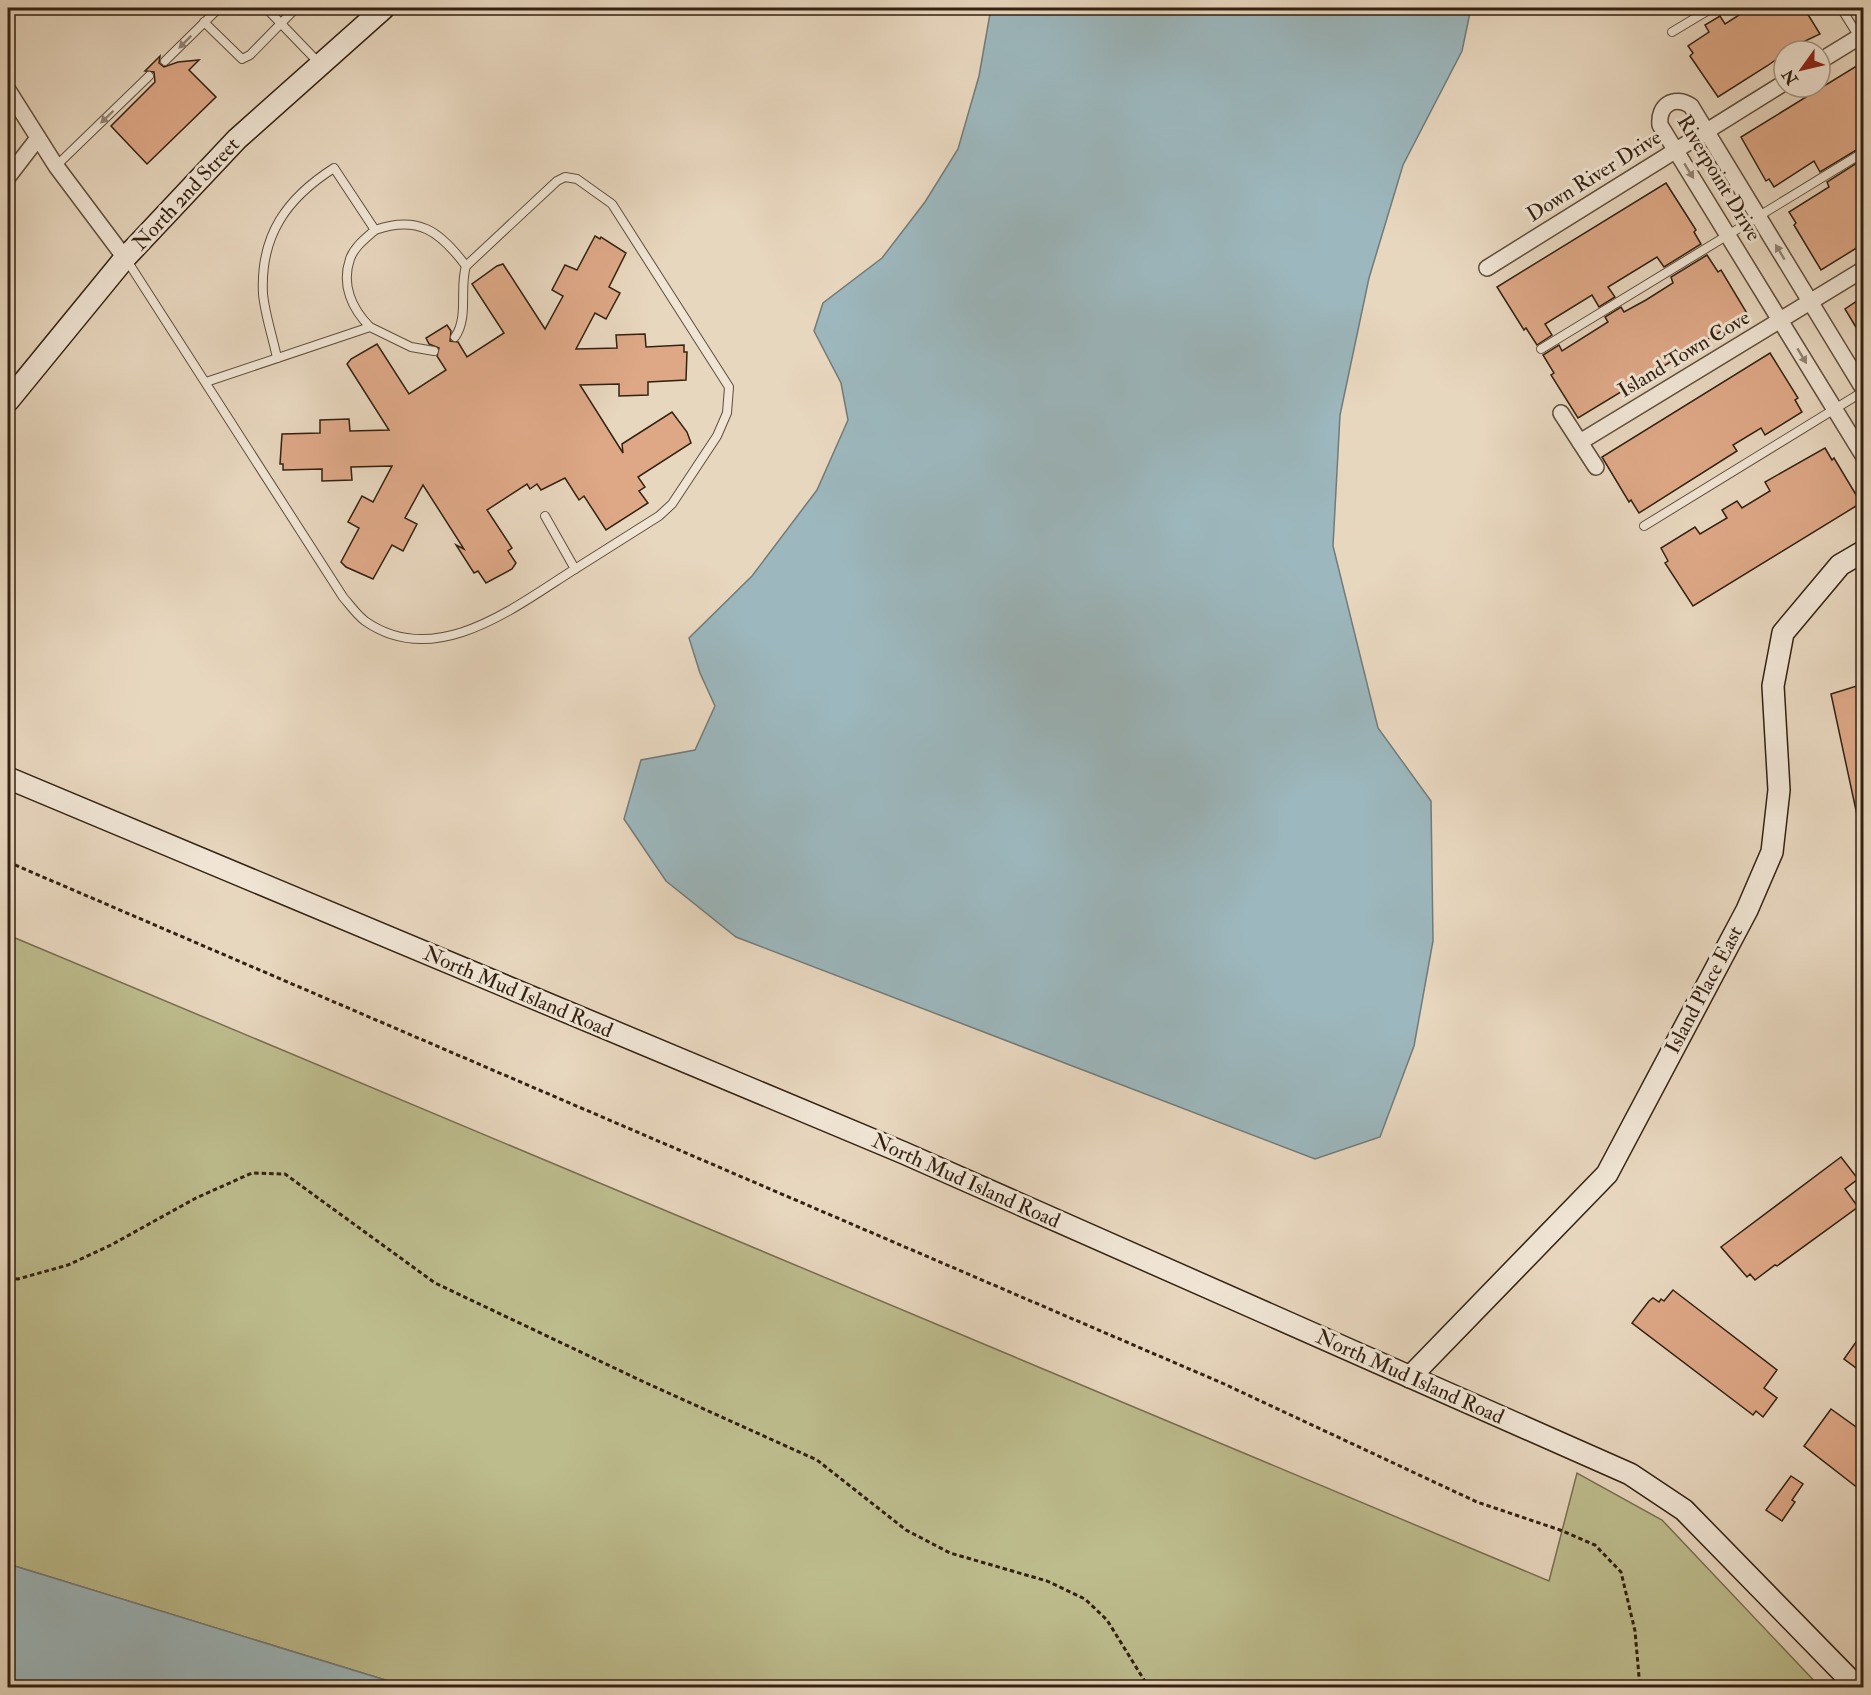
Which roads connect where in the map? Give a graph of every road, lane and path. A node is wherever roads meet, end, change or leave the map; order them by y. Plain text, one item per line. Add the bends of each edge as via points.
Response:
1 (219, 8) edge
2 (266, 8) edge
3 (296, 8) edge
4 (384, 8) edge
5 (1712, 8) edge
6 (1841, 8) edge
7 (204, 22) junction
8 (280, 22) junction
9 (1672, 32) dead end
10 (1861, 36) edge
11 (1832, 54) edge
12 (165, 61) dead end
13 (319, 64) junction
14 (149, 76) dead end
15 (8, 90) edge
16 (1772, 90) edge
17 (1706, 131) junction
18 (38, 138) junction
19 (1676, 150) junction
20 (1863, 152) edge
21 (56, 166) junction
22 (8, 177) edge
23 (1758, 216) junction
24 (375, 230) junction
25 (1728, 235) junction
26 (125, 258) junction
27 (466, 266) junction
28 (1487, 268) dead end
29 (1863, 269) edge
30 (1810, 302) junction
31 (1780, 320) junction
32 (370, 327) junction
33 (455, 337) dead end
34 (1541, 349) dead end
35 (434, 351) dead end
36 (277, 358) junction
37 (206, 382) junction
38 (1863, 391) edge
39 (8, 400) edge
40 (1834, 409) junction
41 (1561, 413) dead end
42 (1580, 442) junction
43 (1863, 456) edge
44 (1596, 467) dead end
45 (545, 516) dead end
46 (1644, 526) dead end
47 (1863, 551) edge
48 (575, 569) junction
49 (8, 778) edge
50 (8, 862) edge
51 (8, 1278) edge
52 (1410, 1377) junction
53 (1149, 1688) edge
54 (1640, 1688) edge
55 (1858, 1688) edge

1 - 7 lane
2 - 8 lane
3 - 8 lane
4 - 13 street, North 2nd Street
5 - 9 lane
6 - 10 lane
7 - 8 lane via 242,58 250,55
7 -> 12 lane
8 - 13 lane
10 - 11 street
13 - 26 street, North 2nd Street via 237,139
14 -> 21 lane
15 - 18 street
16 - 17 street, Down River Drive
17 - 19 street, Down River Drive
17 - 19 street, Riverpoint Drive via 1691,106 1676,100 1668,103 1662,109 1660,125
17 - 23 street, Riverpoint Drive
18 - 21 street
18 - 22 street
19 -> 25 street, Riverpoint Drive
19 - 28 street, Down River Drive
20 - 23 lane
21 - 26 street
23 - 25 lane
30 -> 23 street, Riverpoint Drive
24 - 27 lane via 405,223 419,226 442,238
24 - 32 lane via 350,258 347,276 351,303
24 - 36 lane via 334,168 294,197 278,221 267,254 264,295
25 - 31 street, Riverpoint Drive
25 - 34 lane
26 - 37 lane
26 - 39 street, North 2nd Street
27 - 33 lane via 461,321
27 - 48 lane via 557,181 565,177 577,179 612,204 729,387 727,412 717,436 672,504
29 - 30 street, Island Town Cove
30 - 31 street, Island Town Cove
30 - 38 street, Riverpoint Drive
31 -> 40 street, Riverpoint Drive
31 - 42 street, Island Town Cove
32 - 35 lane via 411,347
32 - 36 lane
36 - 37 lane
37 - 48 lane via 343,597 364,620 381,629 408,638 431,639 463,631 487,623
38 - 40 lane
40 - 43 street, Riverpoint Drive
40 - 46 lane
41 - 42 street
42 - 44 street
45 - 48 lane
47 - 52 street, Island Place East via 1840,565 1783,633 1773,686 1779,790 1772,852 1747,910 1607,1174
49 - 52 street, North Mud Island Road via 904,1153
50 - 54 path via 1201,1374 1477,1502 1594,1545 1621,1572 1635,1631
51 - 53 path via 18,1279 69,1265 252,1173 285,1174 435,1283 817,1460 906,1530 950,1553 1047,1581 1085,1599 1107,1620
52 - 55 street, North Mud Island Road via 1630,1474 1684,1510

